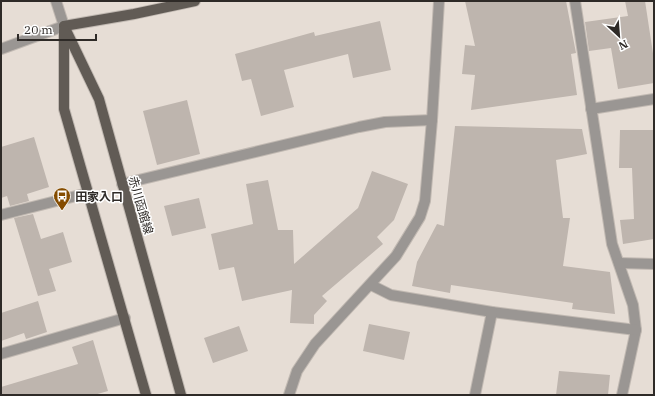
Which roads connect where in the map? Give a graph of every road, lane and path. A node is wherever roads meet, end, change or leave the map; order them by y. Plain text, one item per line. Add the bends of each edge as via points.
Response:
1 (56, 1) edge
2 (195, 1) edge
3 (439, 1) edge
4 (575, 1) edge
5 (64, 26) junction
6 (1, 49) edge
7 (654, 99) edge
8 (591, 109) junction
9 (432, 120) junction
10 (122, 184) junction
11 (88, 193) junction
12 (1, 215) edge
13 (620, 263) junction
14 (654, 264) edge
15 (371, 285) junction
16 (492, 312) junction
17 (125, 318) junction
18 (636, 330) junction
19 (1, 354) edge
20 (146, 395) edge
21 (181, 395) edge
22 (289, 395) edge
23 (475, 395) edge
24 (622, 395) edge

1 - 5 street
2 - 5 main road
3 - 9 street
4 - 8 street
5 - 6 street
5 - 10 main road, 赤川函館線 via 98,99
5 - 11 main road via 64,109
7 - 8 street
8 - 13 street via 612,244
9 - 10 street via 358,126
9 - 15 street via 425,201 420,217 396,256
10 - 21 main road, 赤川函館線
11 - 12 street
11 - 17 main road
13 - 14 street
13 - 18 street via 633,304
15 - 16 street via 390,295
15 - 22 street via 315,344 297,371
16 - 18 street
16 - 23 street
17 - 19 street
17 - 20 main road
18 - 24 street

